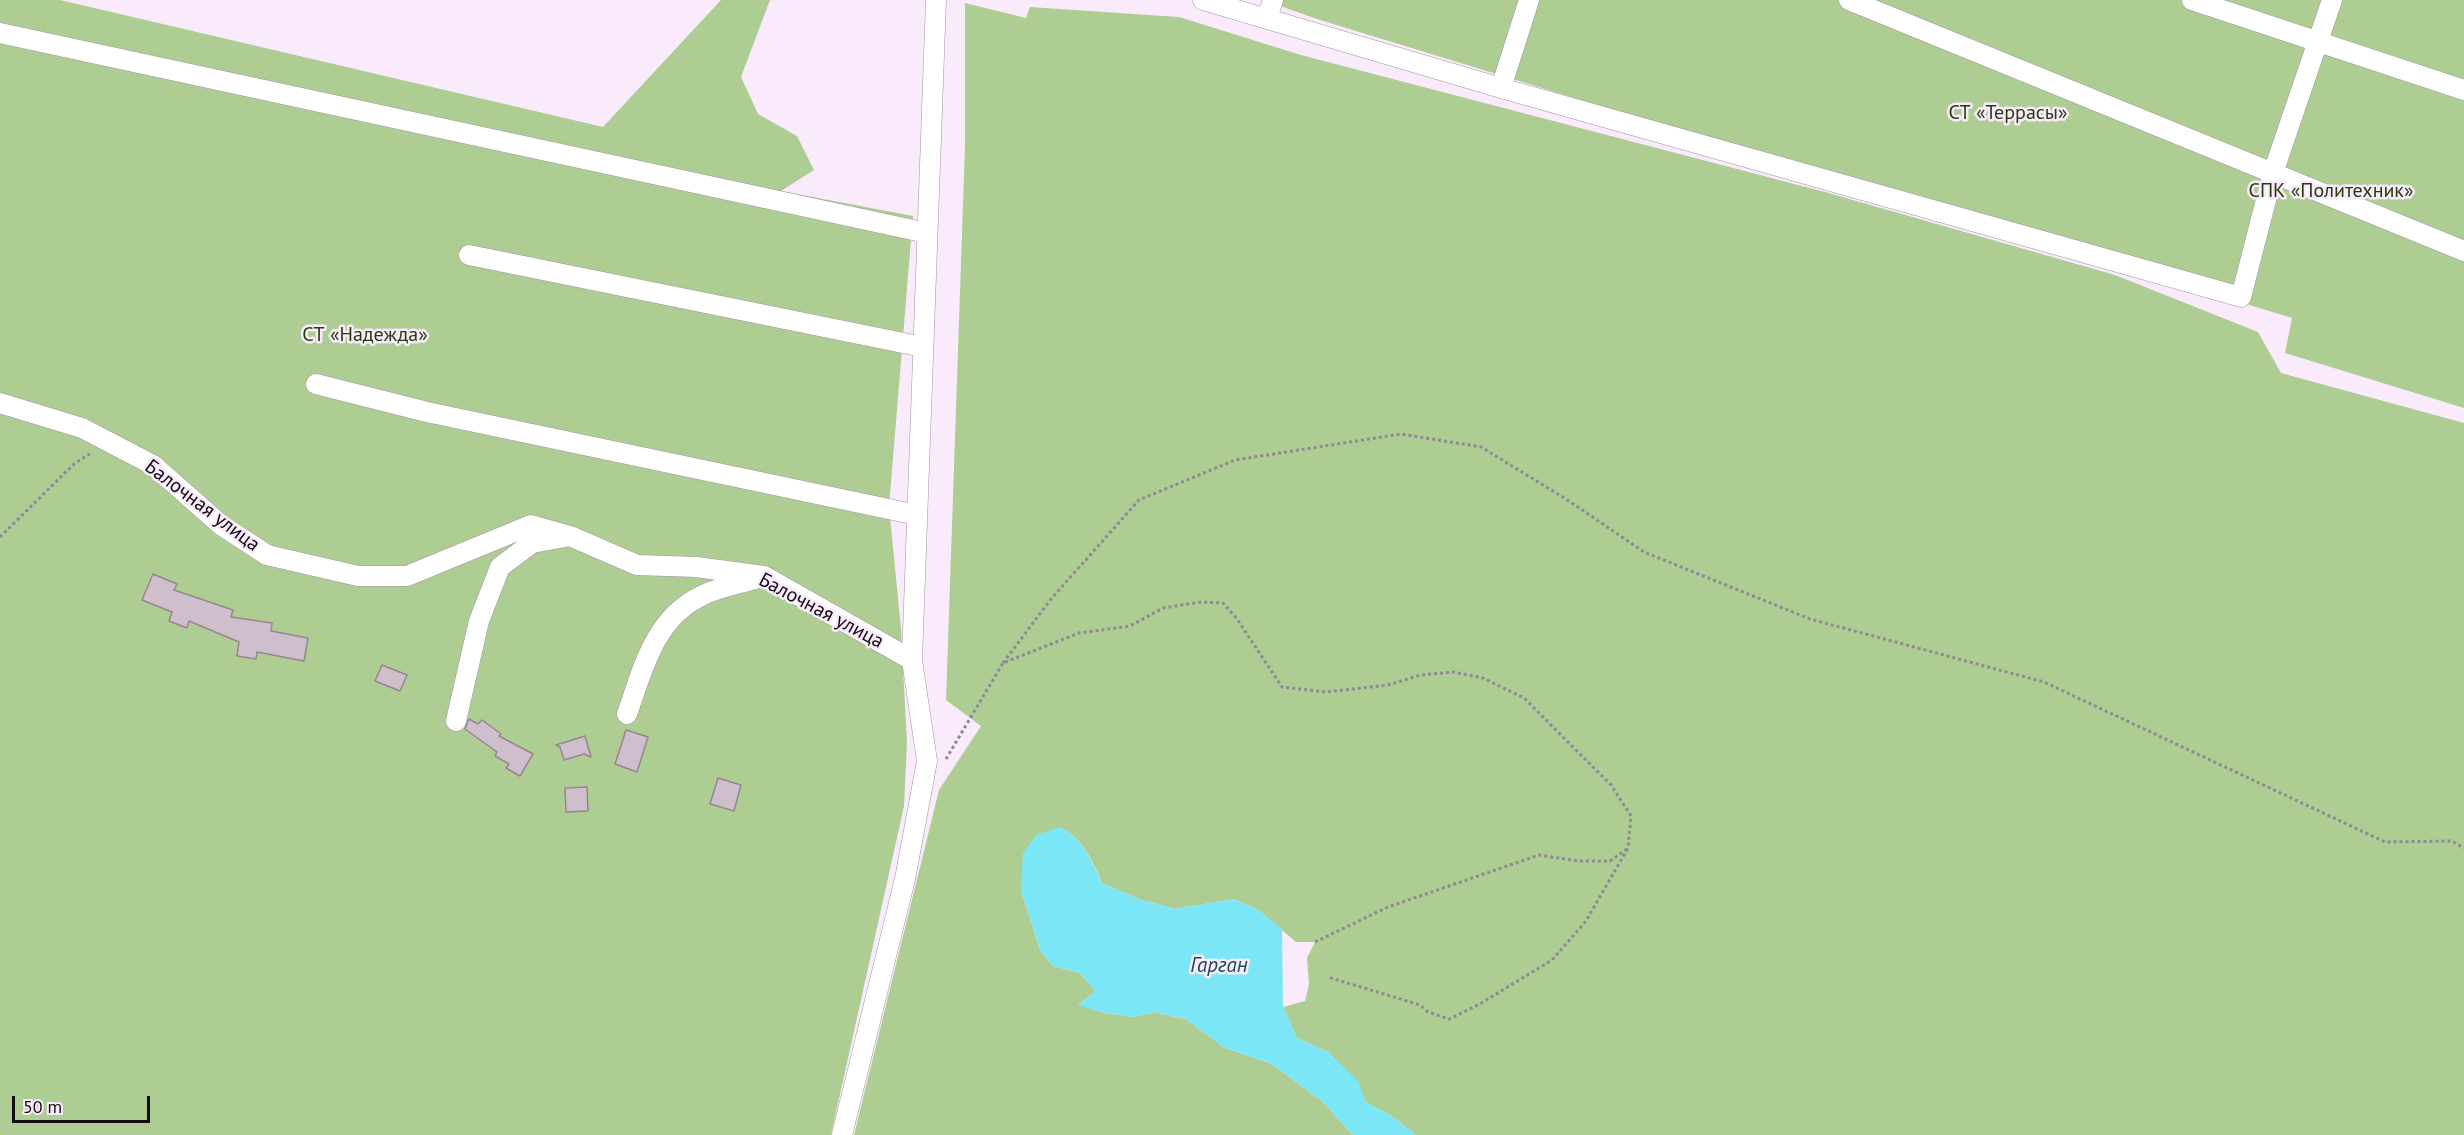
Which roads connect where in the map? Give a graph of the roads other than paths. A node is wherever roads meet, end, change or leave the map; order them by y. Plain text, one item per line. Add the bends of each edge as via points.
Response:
1 (936, 0) edge
2 (1203, 0) edge
3 (1529, 0) edge
4 (1849, 0) edge
5 (2192, 0) edge
6 (2332, 0) edge
7 (1270, 9) edge
8 (0, 33) edge
9 (2319, 42) junction
10 (1501, 88) junction
11 (2464, 90) edge
12 (2273, 173) junction
13 (927, 233) junction
14 (2464, 251) edge
15 (469, 255) dead end
16 (923, 347) junction
17 (316, 384) dead end
18 (0, 404) edge
19 (917, 515) junction
20 (570, 536) junction
21 (764, 576) junction
22 (912, 660) junction
23 (627, 714) dead end
24 (456, 721) dead end
25 (842, 1135) edge

1 - 13 street
2 - 7 street
3 - 10 street
4 - 12 street
5 - 9 street
6 - 9 street
7 - 10 street
8 - 13 street
9 - 11 street
9 - 12 street
10 - 12 street via 2241,297
12 - 14 street
13 - 16 street
15 - 16 street
16 - 19 street
17 - 19 street via 438,414
18 - 20 street, Балочная улица via 82,428 153,465 221,525 267,555 358,576 407,576 531,525
19 - 22 street
20 - 21 street, Балочная улица via 637,565 696,567
20 - 24 street via 532,543 500,567 478,621
21 - 22 street, Балочная улица
21 - 23 street via 701,596 673,615 652,644
22 - 25 street via 927,761 905,879

